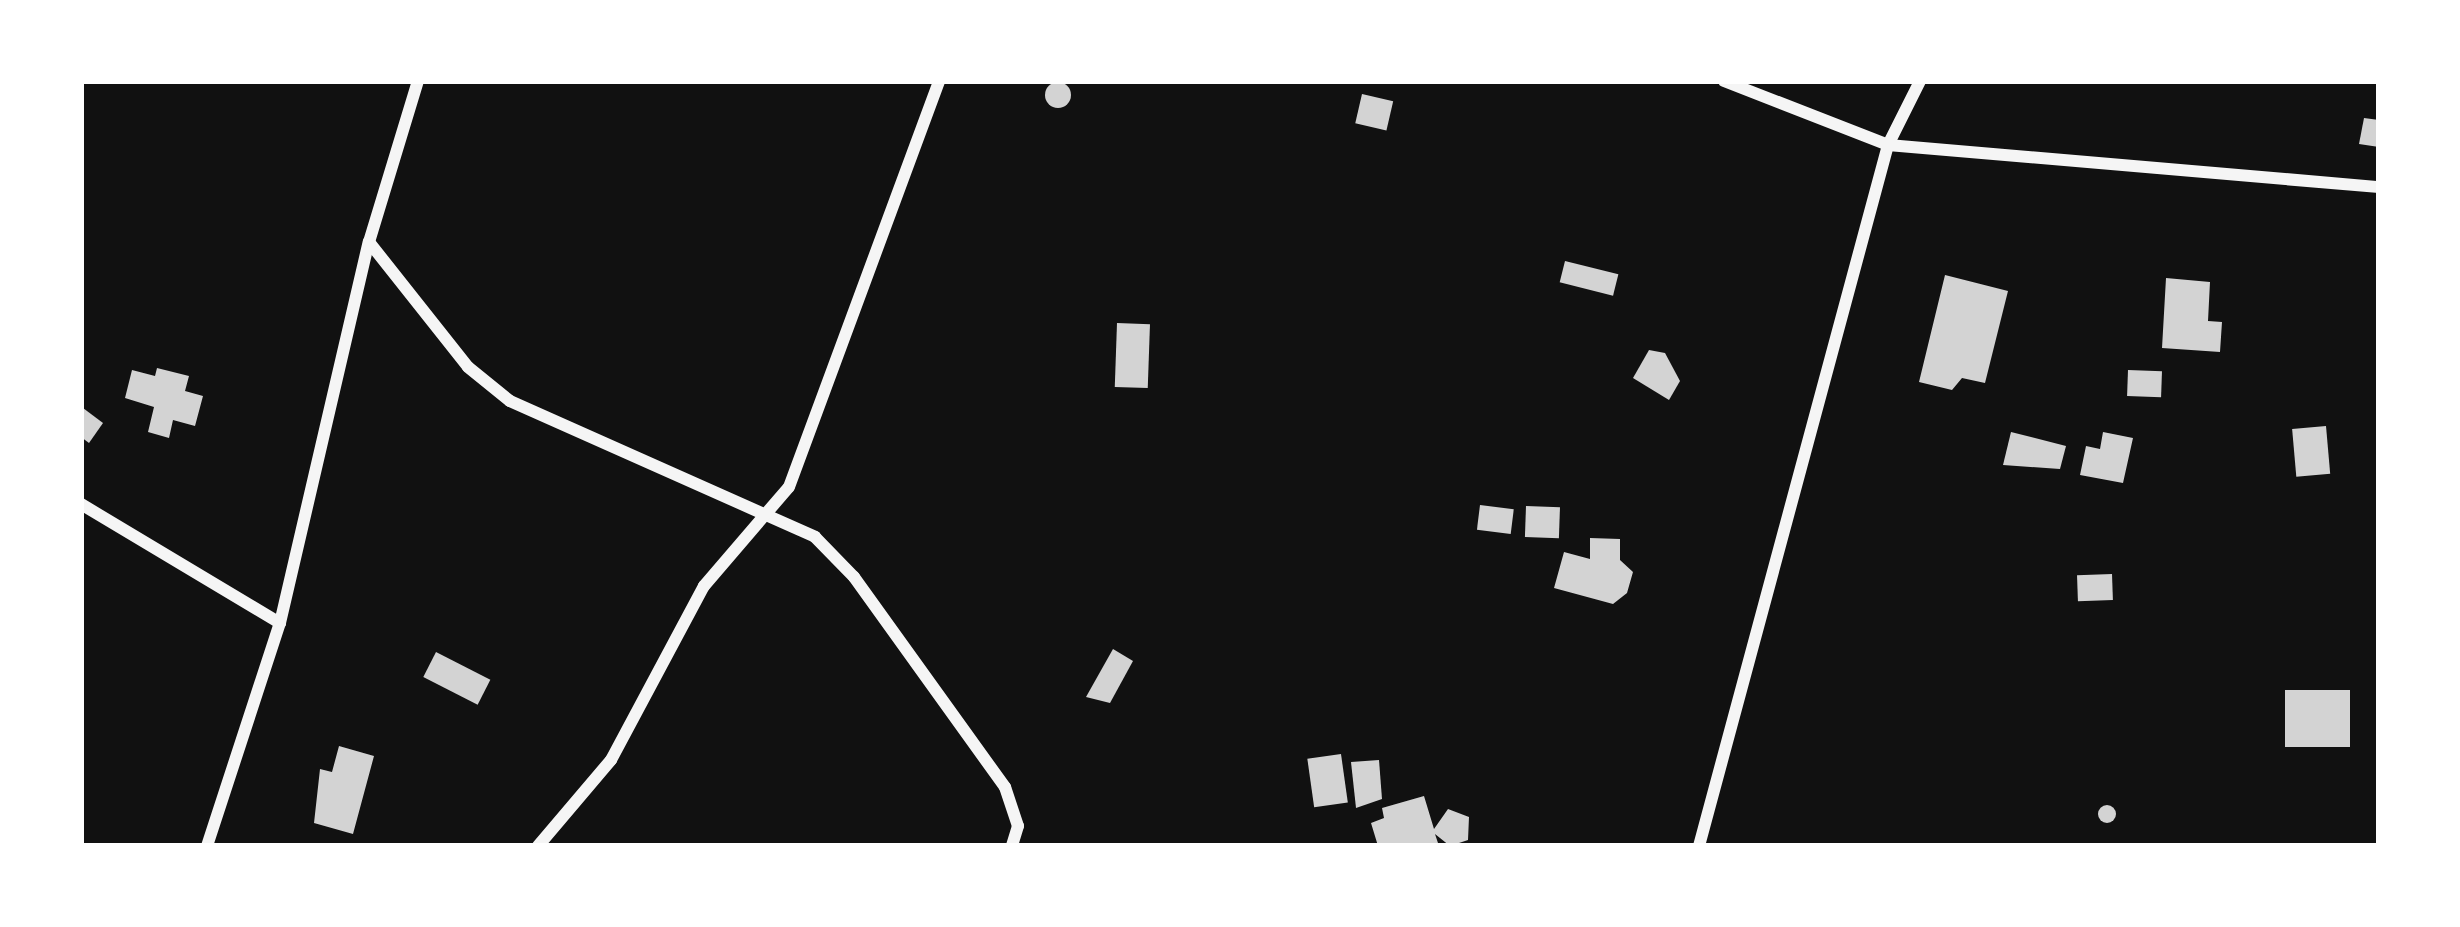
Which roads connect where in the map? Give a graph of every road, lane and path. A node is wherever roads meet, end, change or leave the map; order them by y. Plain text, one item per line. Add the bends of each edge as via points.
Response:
1 (418, 81) edge
2 (939, 81) edge
3 (1724, 81) edge
4 (1920, 81) edge
5 (1888, 145) junction
6 (2379, 187) edge
7 (369, 242) junction
8 (81, 504) edge
9 (771, 514) junction
10 (280, 623) junction
11 (207, 846) edge
12 (538, 846) edge
13 (1012, 846) edge
14 (1699, 846) edge

1 - 7 street
2 - 9 street via 799,462
3 - 5 street
4 - 5 street
5 - 6 street
5 - 14 street
7 - 9 street via 468,367 510,401
7 - 10 street
8 - 10 street
9 - 12 street via 704,586 611,760
9 - 13 street via 815,537 854,577 1005,788 1018,826
10 - 11 street

